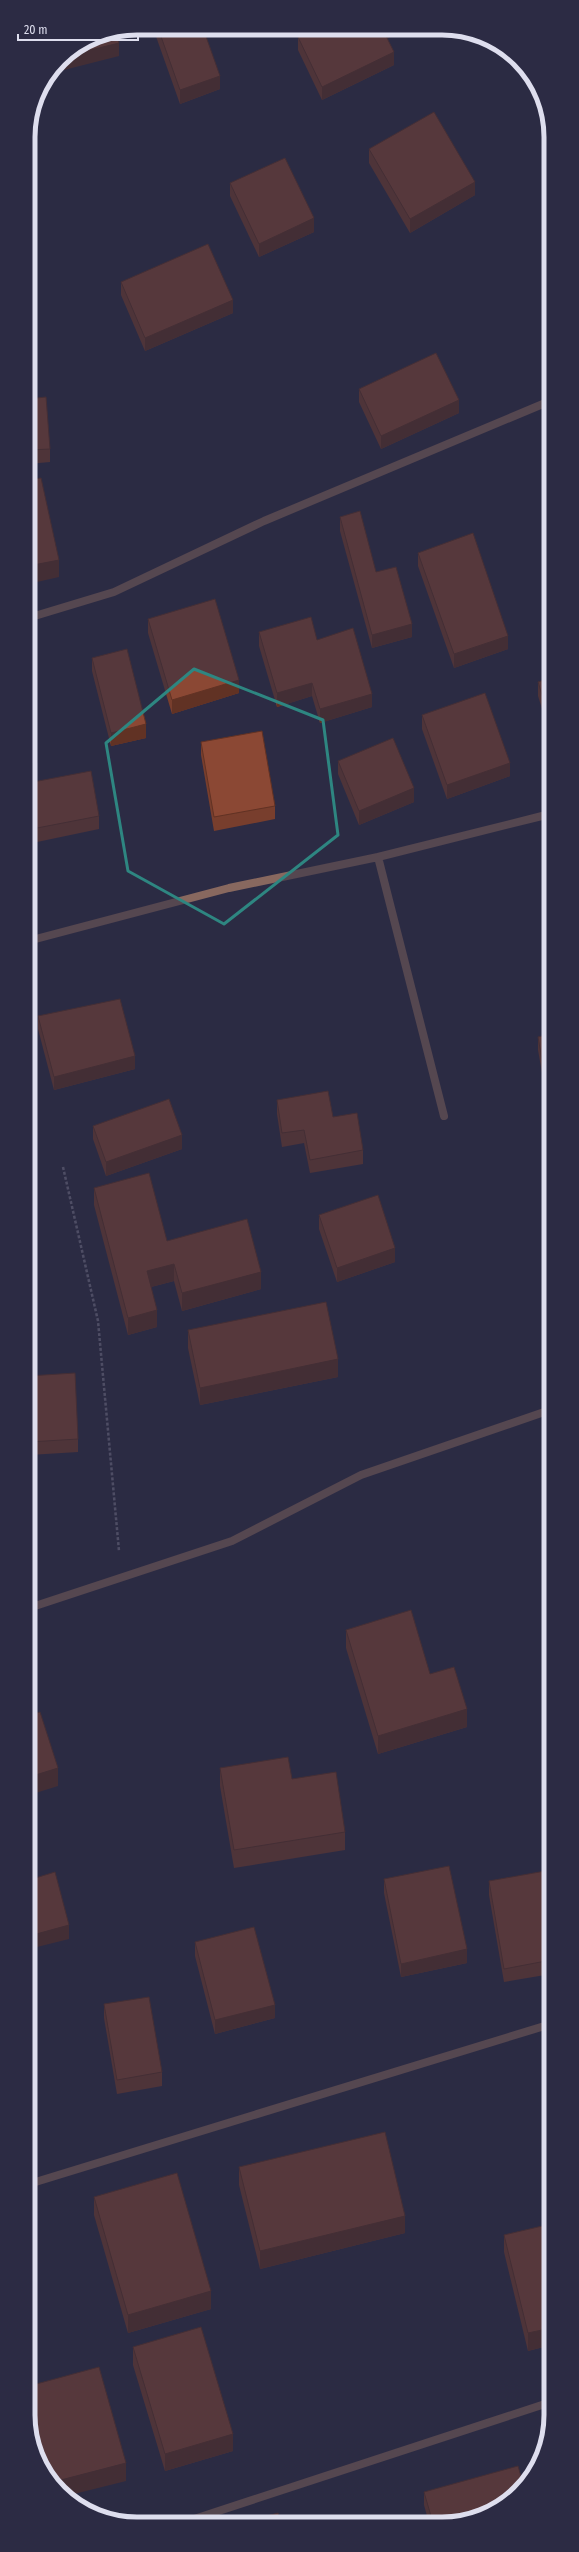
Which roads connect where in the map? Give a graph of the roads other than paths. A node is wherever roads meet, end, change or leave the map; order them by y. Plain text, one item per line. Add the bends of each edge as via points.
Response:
1 (544, 404) edge
2 (35, 616) edge
3 (544, 816) edge
4 (378, 857) junction
5 (35, 939) edge
6 (444, 1116) dead end
7 (544, 1412) edge
8 (35, 1606) edge
9 (544, 2026) edge
10 (35, 2182) edge
11 (544, 2404) edge
12 (200, 2517) edge

1 - 2 street via 264,521 114,592
3 - 4 street
4 - 5 street via 229,888
4 - 6 street
7 - 8 street via 361,1475 232,1541
9 - 10 street
11 - 12 street

